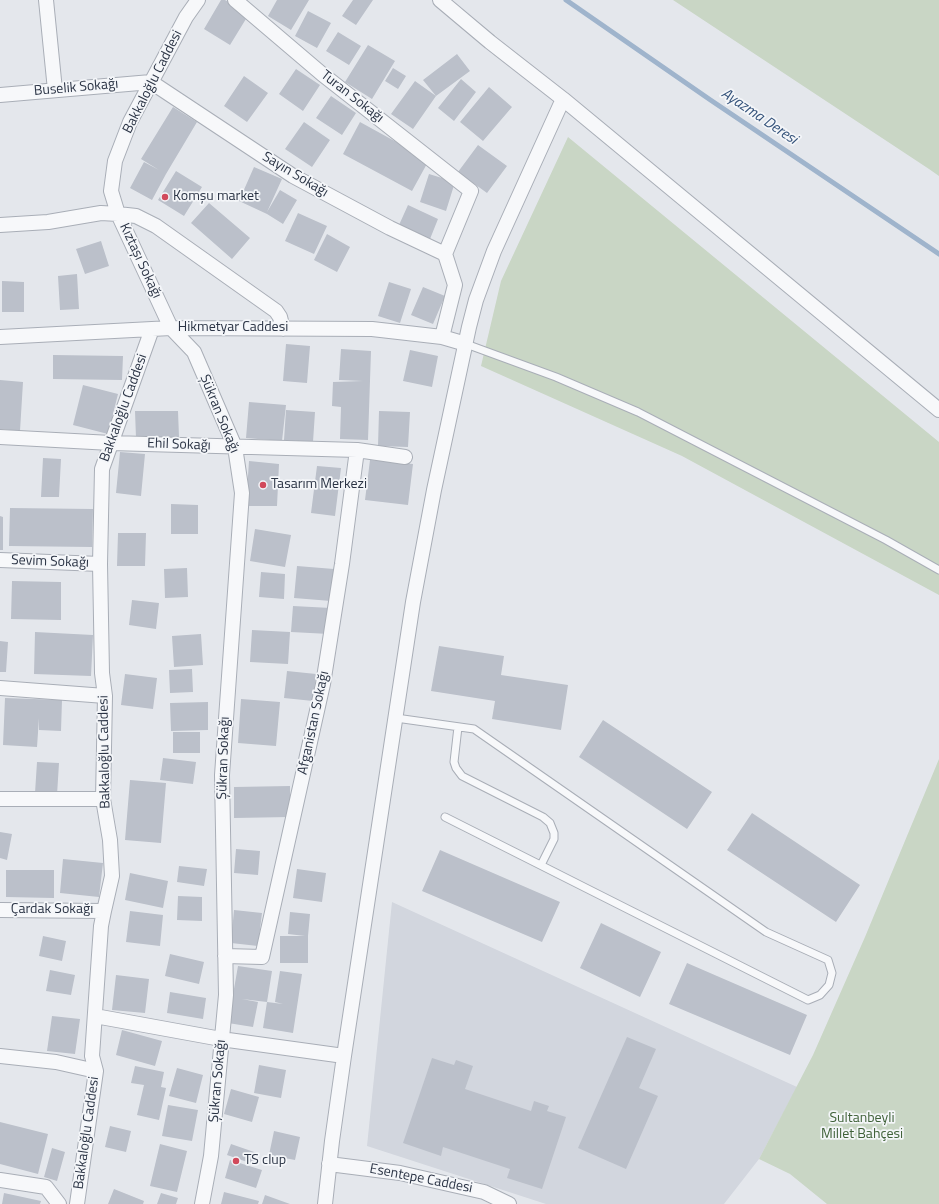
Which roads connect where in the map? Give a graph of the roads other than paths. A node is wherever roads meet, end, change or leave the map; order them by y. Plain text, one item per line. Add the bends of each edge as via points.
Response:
1 (46, 0) edge
2 (198, 0) edge
3 (235, 0) edge
4 (440, 0) edge
5 (152, 82) junction
6 (55, 90) junction
7 (0, 95) edge
8 (563, 99) junction
9 (118, 214) junction
10 (0, 225) edge
11 (445, 254) junction
12 (171, 328) junction
13 (152, 329) junction
14 (283, 329) junction
15 (0, 337) edge
16 (442, 337) junction
17 (466, 344) junction
18 (939, 410) edge
19 (0, 437) edge
20 (111, 443) junction
21 (235, 447) junction
22 (357, 450) junction
23 (405, 457) dead end
24 (0, 560) edge
25 (100, 564) junction
26 (939, 570) edge
27 (0, 688) edge
28 (105, 696) junction
29 (396, 718) junction
30 (458, 727) junction
31 (0, 800) edge
32 (103, 800) junction
33 (444, 817) dead end
34 (541, 865) junction
35 (0, 910) edge
36 (104, 911) junction
37 (225, 956) junction
38 (95, 1016) junction
39 (221, 1039) junction
40 (0, 1056) edge
41 (344, 1056) junction
42 (96, 1071) junction
43 (329, 1164) junction
44 (0, 1180) edge
45 (59, 1204) edge
46 (77, 1204) edge
47 (202, 1204) edge
48 (325, 1204) edge
49 (509, 1204) edge

1 - 6 street
2 - 5 street, Bakkaloğlu Caddesi via 186,17
3 - 11 street, Turan Sokağı via 322,74 471,191
4 - 8 street
5 - 6 street, Buselik Sokağı
5 - 9 street, Bakkaloğlu Caddesi via 130,122 115,161 111,190
5 - 11 street, Sayın Sokağı via 293,176
6 - 7 street, Buselik Sokağı
8 - 17 street via 494,251 476,300
8 - 18 street
9 - 10 street, Kıztaşı Sokağı via 101,213 48,222
9 - 12 street, Kıztaşı Sokağı
9 - 14 street via 136,216 156,226 276,311
11 - 16 street via 455,285
12 - 13 street, Hikmetyar Caddesi
12 - 14 street, Hikmetyar Caddesi
12 - 21 street, Şükran Sokağı via 194,352
13 - 15 street, Hikmetyar Caddesi
13 - 20 street, Bakkaloğlu Caddesi
14 - 16 street, Hikmetyar Caddesi via 372,329
16 - 17 street, Hikmetyar Caddesi
17 - 26 lane via 556,377 638,412
17 - 29 street via 413,602
19 - 20 street, Ehil Sokağı
20 - 21 street, Ehil Sokağı
20 - 25 street, Bakkaloğlu Caddesi via 102,469
21 - 22 street, Ehil Sokağı
21 - 37 street, Şükran Sokağı via 242,493 222,775
22 - 23 street, Ehil Sokağı
22 - 37 street, Afganistan Sokağı via 323,684 262,957
24 - 25 street, Sevim Sokağı
25 - 28 street, Bakkaloğlu Caddesi via 102,673
27 - 28 street
28 - 32 street, Bakkaloğlu Caddesi
29 - 30 lane
29 - 41 street
30 - 34 lane via 454,762 462,776 550,823 554,839
30 - 34 lane via 474,729 766,932 828,960 832,973 829,985 820,995 808,1000
31 - 32 street
32 - 36 street, Bakkaloğlu Caddesi via 110,840 112,876
33 - 34 lane
35 - 36 street, Çardak Sokağı
36 - 38 street, Bakkaloğlu Caddesi
37 - 39 street, Şükran Sokağı via 226,995
38 - 39 street
38 - 42 street, Bakkaloğlu Caddesi via 92,1056
39 - 41 street
39 - 47 street, Şükran Sokağı via 211,1156
40 - 42 street via 56,1062
41 - 43 street
42 - 46 street, Bakkaloğlu Caddesi
43 - 48 street
43 - 49 street, Esentepe Caddesi via 416,1176 484,1192
44 - 45 street via 46,1187

